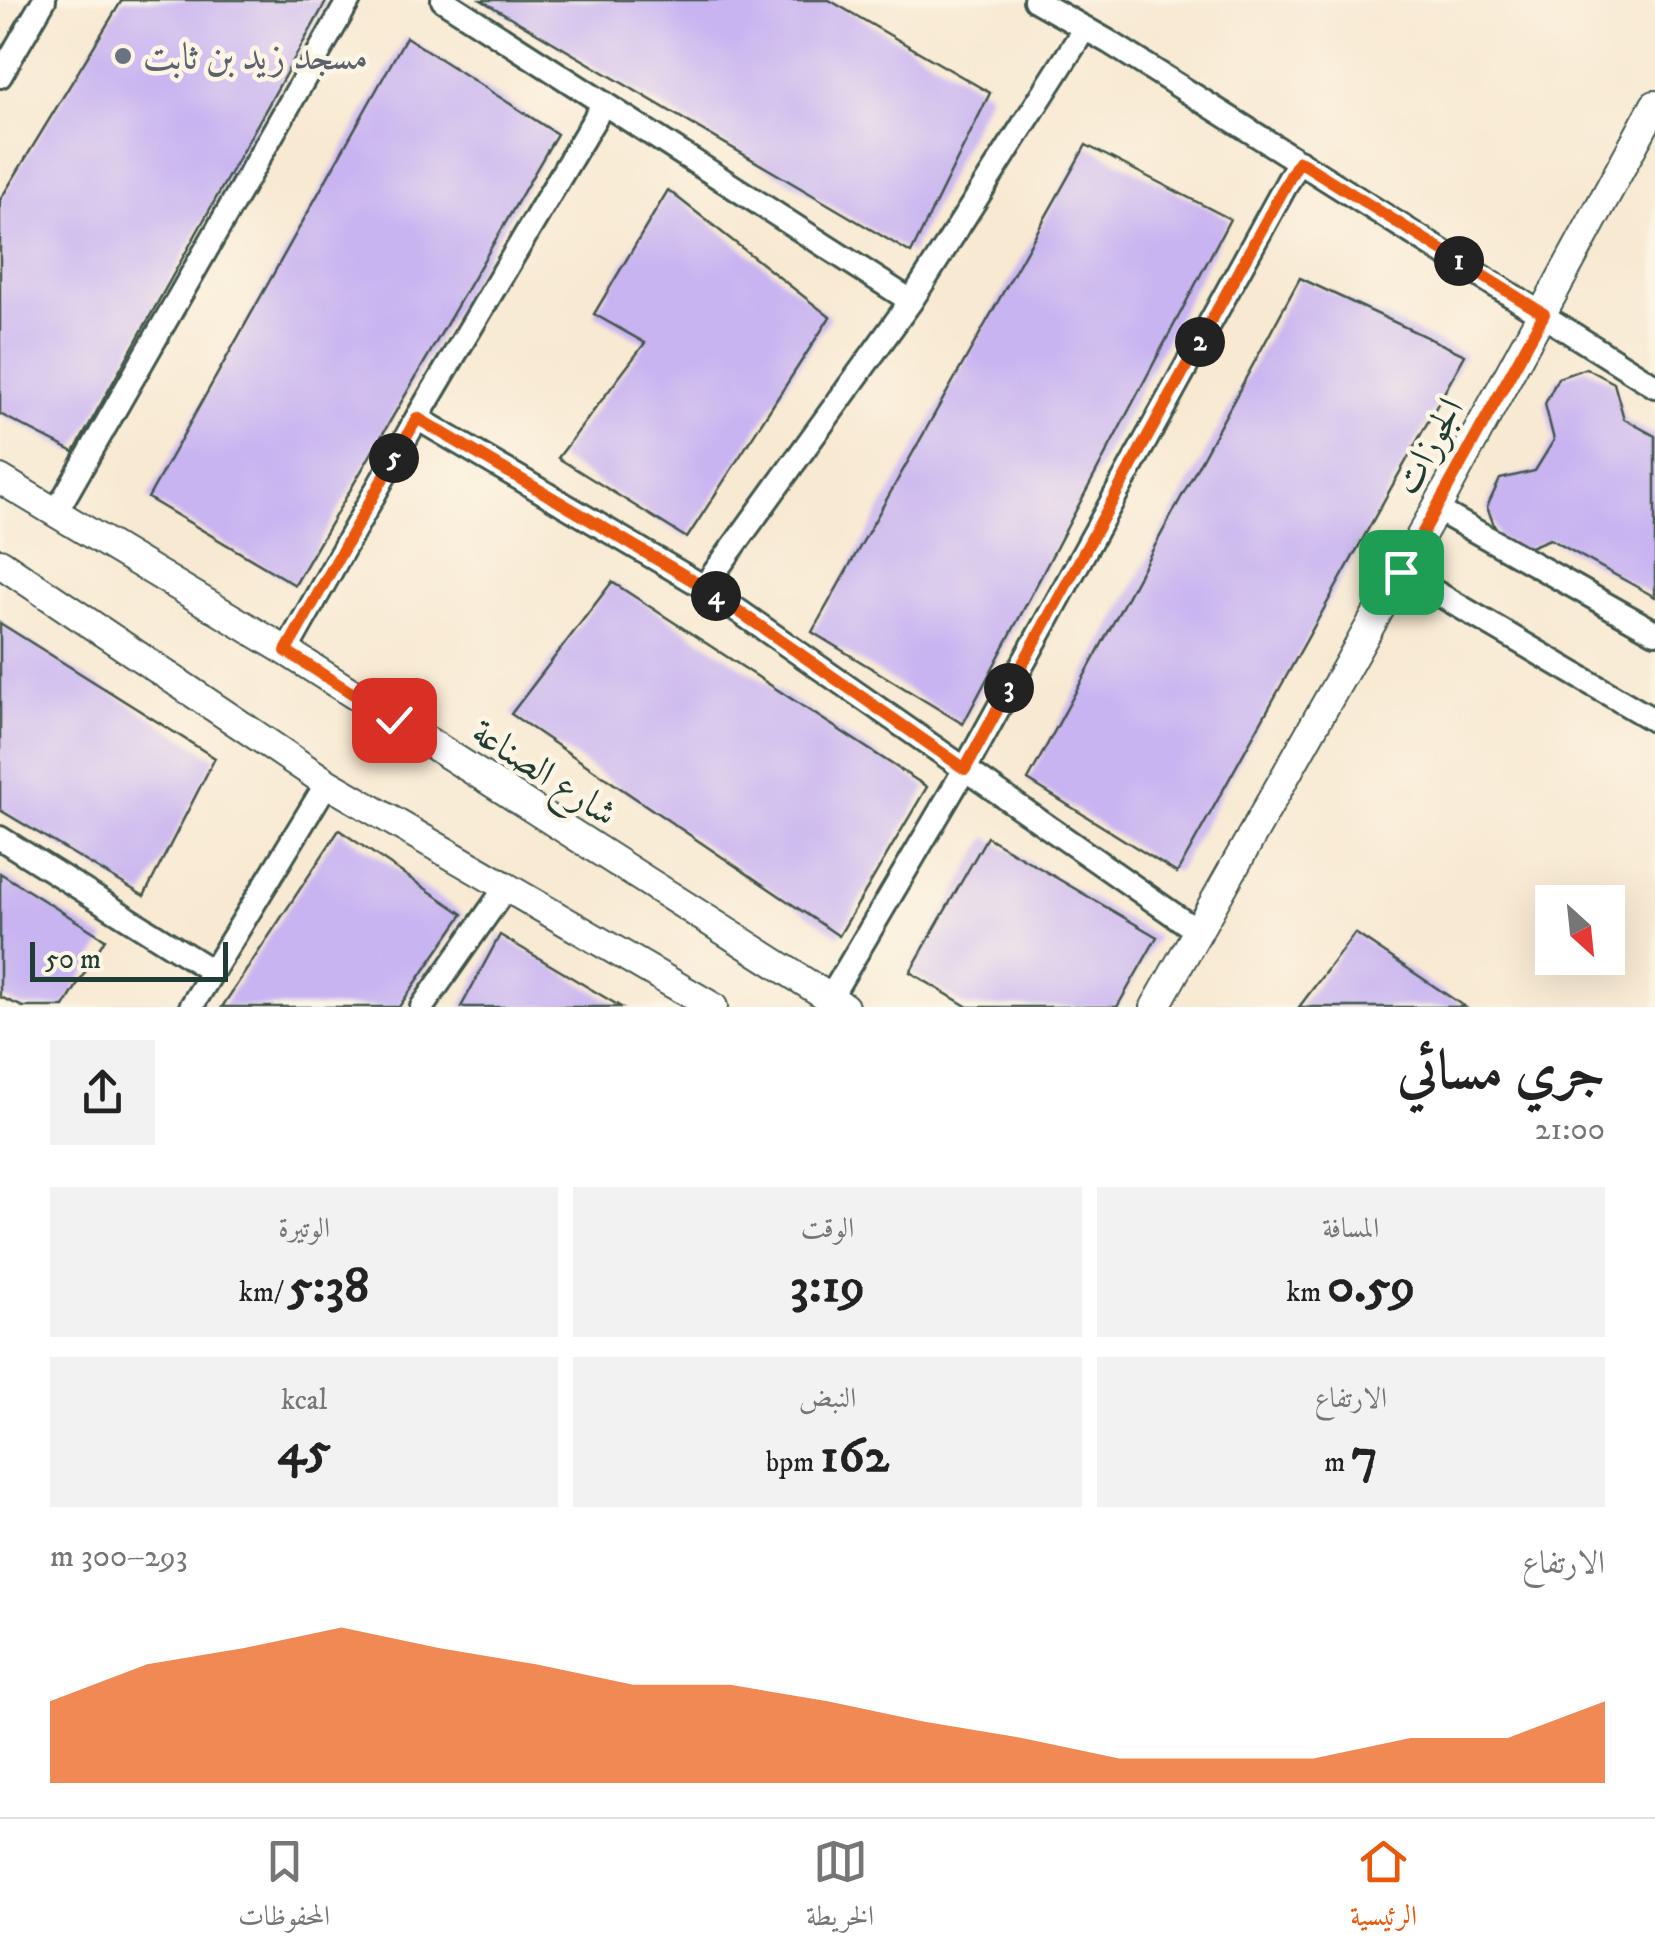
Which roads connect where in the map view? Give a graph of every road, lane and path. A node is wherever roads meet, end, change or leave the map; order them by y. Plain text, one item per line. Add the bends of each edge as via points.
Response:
1 (44, 0) edge
2 (349, 0) edge
3 (444, 0) edge
4 (1035, 0) edge
5 (1085, 28) junction
6 (0, 76) edge
7 (604, 103) junction
8 (1650, 128) edge
9 (1299, 161) junction
10 (911, 301) junction
11 (1544, 314) junction
12 (1655, 386) edge
13 (417, 418) junction
14 (0, 478) edge
15 (1436, 510) junction
16 (56, 512) junction
17 (0, 563) edge
18 (1401, 572) junction
19 (704, 587) junction
20 (1655, 632) edge
21 (286, 651) junction
22 (1655, 721) edge
23 (965, 769) junction
24 (327, 783) junction
25 (0, 838) edge
26 (508, 886) junction
27 (1200, 933) junction
28 (212, 971) junction
29 (695, 1002) edge
30 (837, 1002) edge
31 (190, 1007) edge
32 (422, 1007) edge
33 (1155, 1007) edge

1 - 6 street
2 - 16 street
3 - 7 street
4 - 5 street
5 - 9 street
5 - 10 street
7 - 10 street
7 - 13 street
8 - 11 street, الجوزات
9 - 11 street
9 - 23 street
10 - 19 street
11 - 12 street
11 - 15 street, الجوزات
13 - 19 street
13 - 21 street
14 - 16 street, شارع الصناعة
15 - 18 street, الجوزات
15 - 20 street
16 - 21 street, شارع الصناعة
17 - 24 street
18 - 22 street
18 - 27 street, الجوزات
19 - 23 street
21 - 30 street, شارع الصناعة
23 - 27 street
23 - 30 street
24 - 26 street
24 - 28 street
25 - 28 street
26 - 29 street
26 - 32 street
27 - 33 street, الجوزات
28 - 31 street

